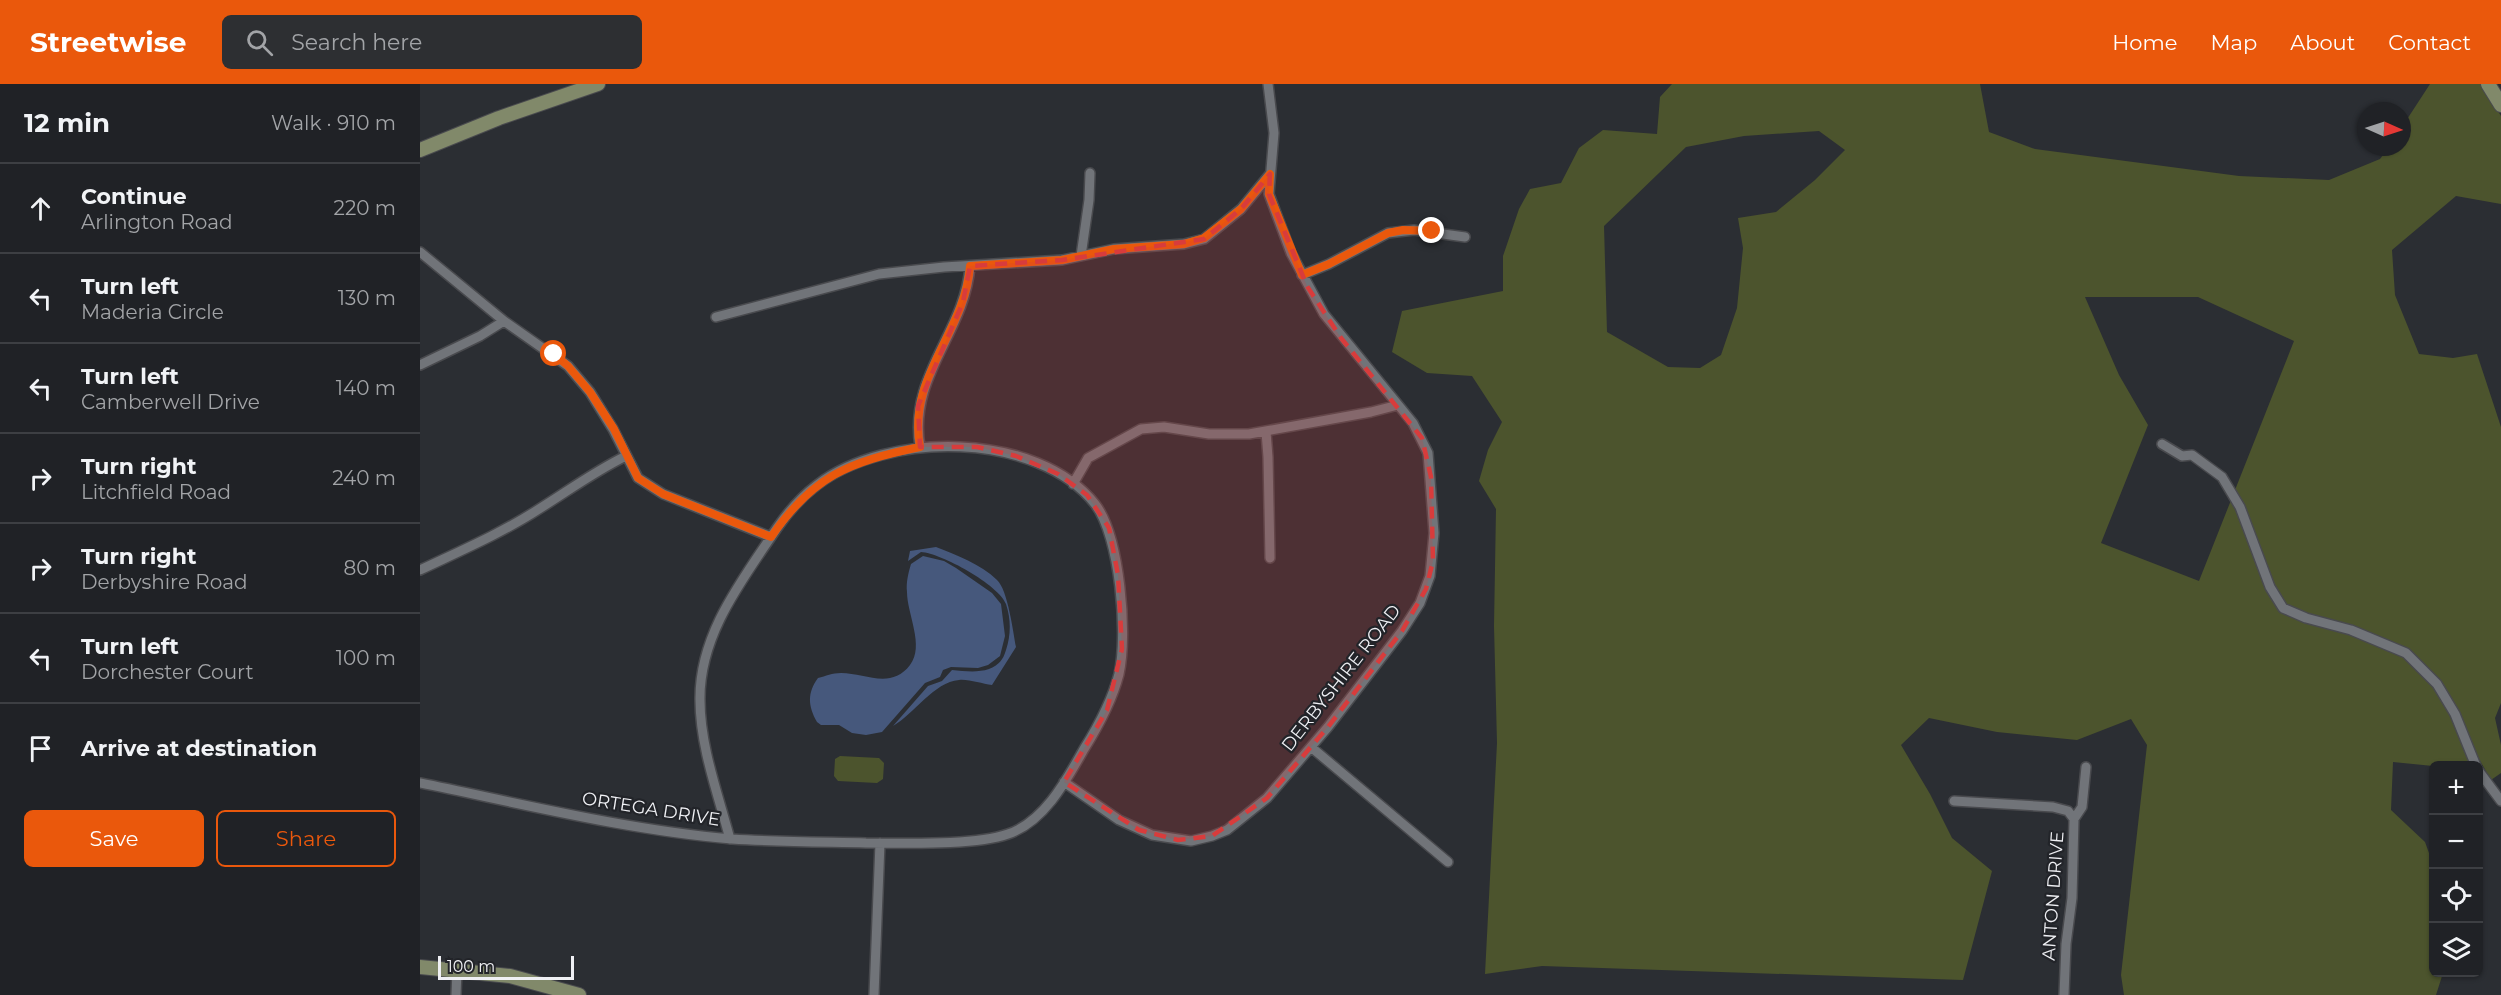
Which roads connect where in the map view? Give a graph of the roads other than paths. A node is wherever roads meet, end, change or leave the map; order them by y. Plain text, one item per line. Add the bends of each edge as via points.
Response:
1 (598, 84) edge
2 (1268, 84) edge
3 (2488, 84) edge
4 (2501, 105) edge
5 (420, 150) edge
6 (1090, 173) dead end
7 (1270, 174) junction
8 (1464, 237) dead end
9 (420, 252) edge
10 (1081, 256) junction
11 (970, 266) junction
12 (1302, 275) junction
13 (716, 317) dead end
14 (504, 321) junction
15 (420, 365) edge
16 (1398, 405) junction
17 (1266, 432) junction
18 (2162, 444) dead end
19 (920, 447) junction
20 (626, 456) junction
21 (1073, 484) junction
22 (771, 537) junction
23 (1270, 558) dead end
24 (420, 570) edge
25 (1311, 747) junction
26 (2474, 761) edge
27 (2086, 767) dead end
28 (2483, 777) edge
29 (1064, 782) junction
30 (420, 783) edge
31 (1954, 801) dead end
32 (2501, 801) edge
33 (2074, 819) junction
34 (730, 838) junction
35 (880, 843) junction
36 (1448, 862) dead end
37 (420, 967) edge
38 (457, 970) junction
39 (456, 995) edge
40 (579, 995) edge
41 (874, 995) edge
42 (2064, 995) edge

1 - 5 street via 499,117
2 - 7 street, DERBYSHIRE ROAD via 1274,133
3 - 4 street
6 - 10 street
7 - 10 street via 1241,209 1204,238 1184,244 1114,249
7 - 12 street, DERBYSHIRE ROAD via 1269,194
8 - 12 street via 1414,230 1388,233
9 - 14 street
10 - 11 street
11 - 13 street via 879,274
11 - 19 street via 963,302 918,406
12 - 16 street, DERBYSHIRE ROAD via 1341,338
14 - 15 street
14 - 20 street via 554,354 577,376 614,429
16 - 17 street
16 - 25 street, DERBYSHIRE ROAD via 1413,423 1428,453 1434,533 1430,576 1420,603 1402,631
17 - 21 street via 1234,435 1164,427 1141,429 1088,458
17 - 23 street
18 - 26 street via 2182,456 2192,455 2222,477 2240,507 2270,588 2283,608 2406,653 2437,684 2455,714
19 - 21 street, ORTEGA DRIVE via 994,450 1031,461
19 - 22 street, ORTEGA DRIVE via 854,465 819,483 786,514
20 - 22 street via 638,478 648,486
20 - 24 street via 498,533
21 - 29 street, ORTEGA DRIVE via 1097,506 1108,528 1119,587 1122,649 1107,710
22 - 34 street, ORTEGA DRIVE via 723,611 707,651 701,680 703,730
25 - 29 street, DERBYSHIRE ROAD via 1267,798 1238,823 1191,841 1139,830
25 - 36 street
27 - 33 street, ANTON DRIVE via 2082,807
28 - 32 street
29 - 35 street, ORTEGA DRIVE via 1033,820 1003,836
30 - 34 street, ORTEGA DRIVE via 638,827
31 - 33 street via 2053,807 2068,811
33 - 42 street, ANTON DRIVE
34 - 35 street, ORTEGA DRIVE
35 - 41 street
37 - 38 street
38 - 39 street
38 - 40 street via 510,976

